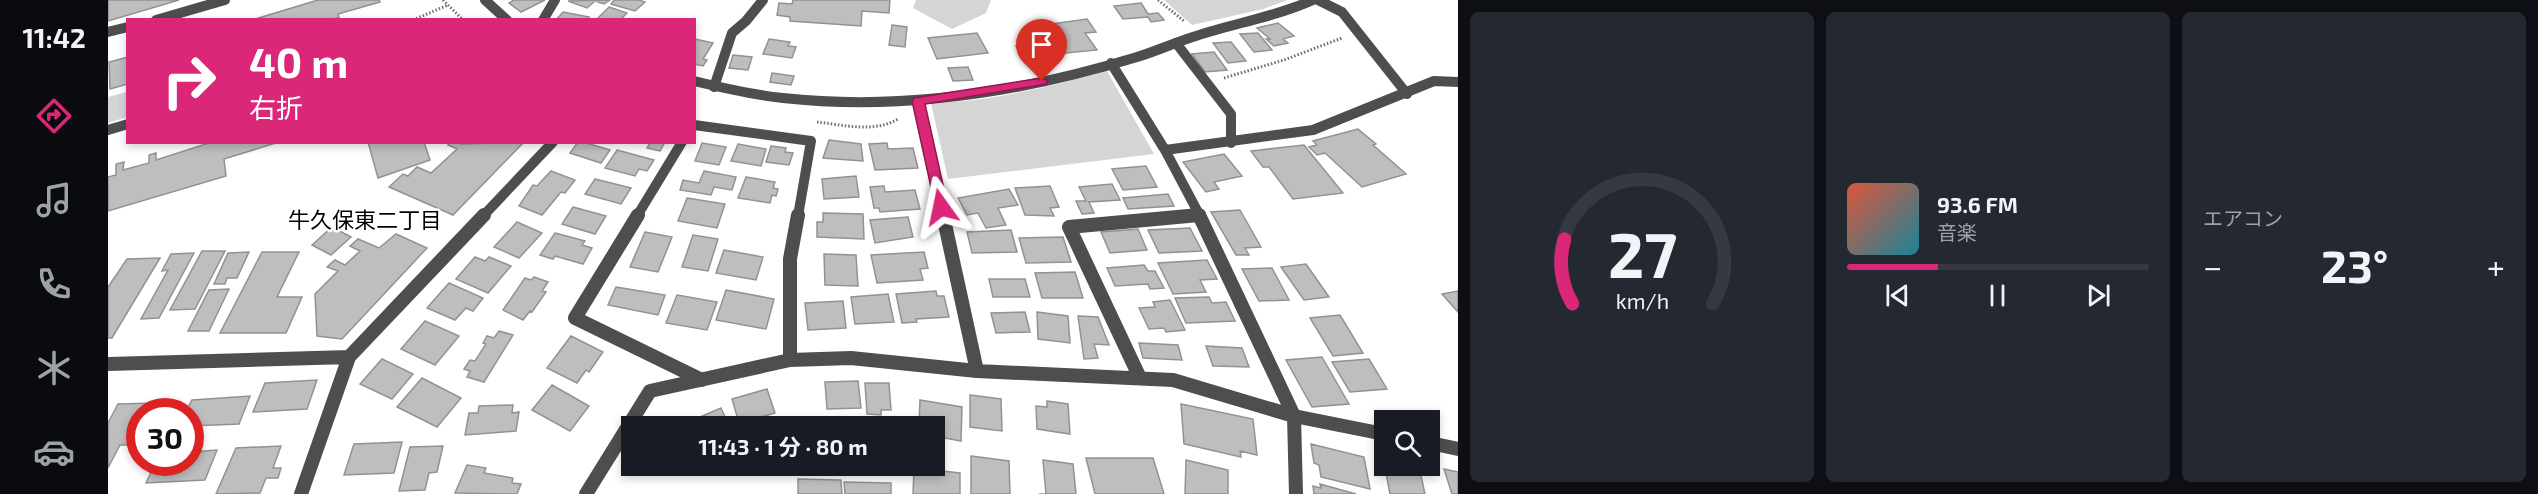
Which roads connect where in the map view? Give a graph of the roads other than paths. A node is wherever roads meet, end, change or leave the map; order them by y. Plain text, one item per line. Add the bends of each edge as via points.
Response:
1 (225, 0) edge
2 (485, 0) edge
3 (555, 0) edge
4 (763, 0) edge
5 (1313, 0) edge
6 (1318, 0) edge
7 (163, 18) edge
8 (505, 18) edge
9 (544, 18) edge
10 (126, 28) edge
11 (108, 32) edge
12 (1176, 43) junction
13 (1111, 63) junction
14 (696, 82) edge
15 (1458, 82) edge
16 (714, 87) junction
17 (1407, 94) junction
18 (918, 101) junction
19 (126, 125) edge
20 (696, 125) edge
21 (108, 130) edge
22 (1231, 143) junction
23 (551, 144) edge
24 (681, 144) edge
25 (1165, 150) junction
26 (1199, 215) junction
27 (349, 357) junction
28 (790, 360) junction
29 (108, 364) edge
30 (977, 371) junction
31 (1140, 378) junction
32 (702, 380) junction
33 (1294, 416) junction
34 (1374, 432) edge
35 (1440, 445) edge
36 (1458, 449) edge
37 (301, 494) edge
38 (586, 494) edge
39 (1296, 494) edge

1 - 7 street
2 - 8 street
3 - 9 street
4 - 16 street via 732,33
5 - 12 street via 1292,11
6 - 17 street via 1342,12
10 - 11 street
12 - 13 street
12 - 22 street via 1230,114
13 - 18 street via 1042,81
13 - 25 street
14 - 16 street
15 - 17 street via 1434,81
16 - 18 street via 806,102
17 - 22 street via 1313,130
18 - 30 street
19 - 21 street
20 - 28 street via 811,141 790,260
22 - 25 street
23 - 27 street
24 - 32 street via 575,318
25 - 26 street
26 - 31 street via 1069,227
26 - 33 street
27 - 29 street
27 - 37 street
28 - 30 street via 851,358
28 - 32 street
30 - 31 street
31 - 33 street via 1173,380
32 - 38 street via 650,392
33 - 34 street
33 - 39 street
35 - 36 street

